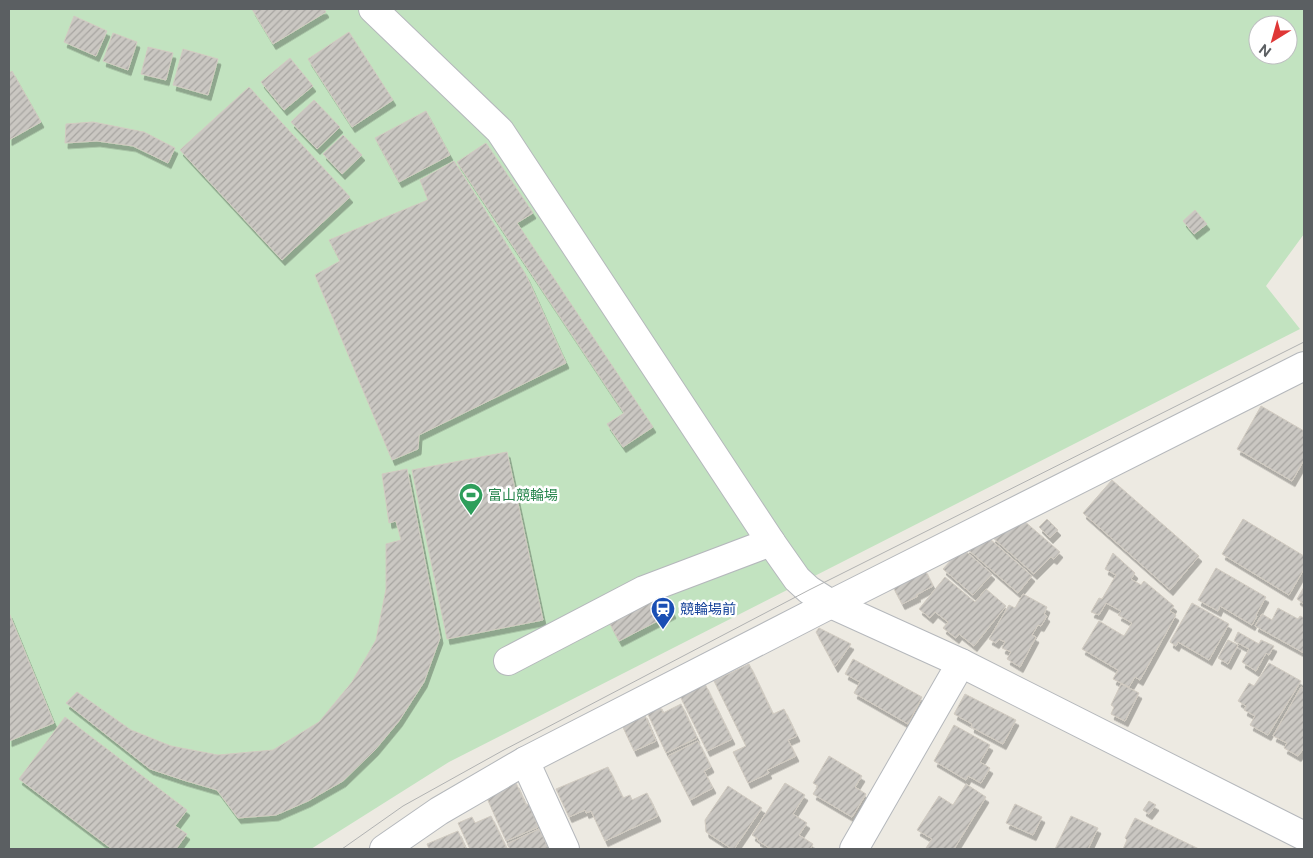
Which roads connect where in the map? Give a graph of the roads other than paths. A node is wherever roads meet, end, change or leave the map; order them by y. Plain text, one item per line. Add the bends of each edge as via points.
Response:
1 (373, 9) edge
2 (1304, 366) edge
3 (771, 542) junction
4 (831, 604) junction
5 (508, 661) dead end
6 (961, 663) junction
7 (525, 761) junction
8 (1304, 836) edge
9 (864, 846) edge
10 (384, 849) edge
11 (565, 849) edge

1 - 3 street via 500,130
2 - 4 street
3 - 4 street via 797,579
3 - 5 street via 644,590
4 - 6 street
4 - 7 street
6 - 8 street
6 - 9 street
7 - 10 street via 439,811
7 - 11 street

